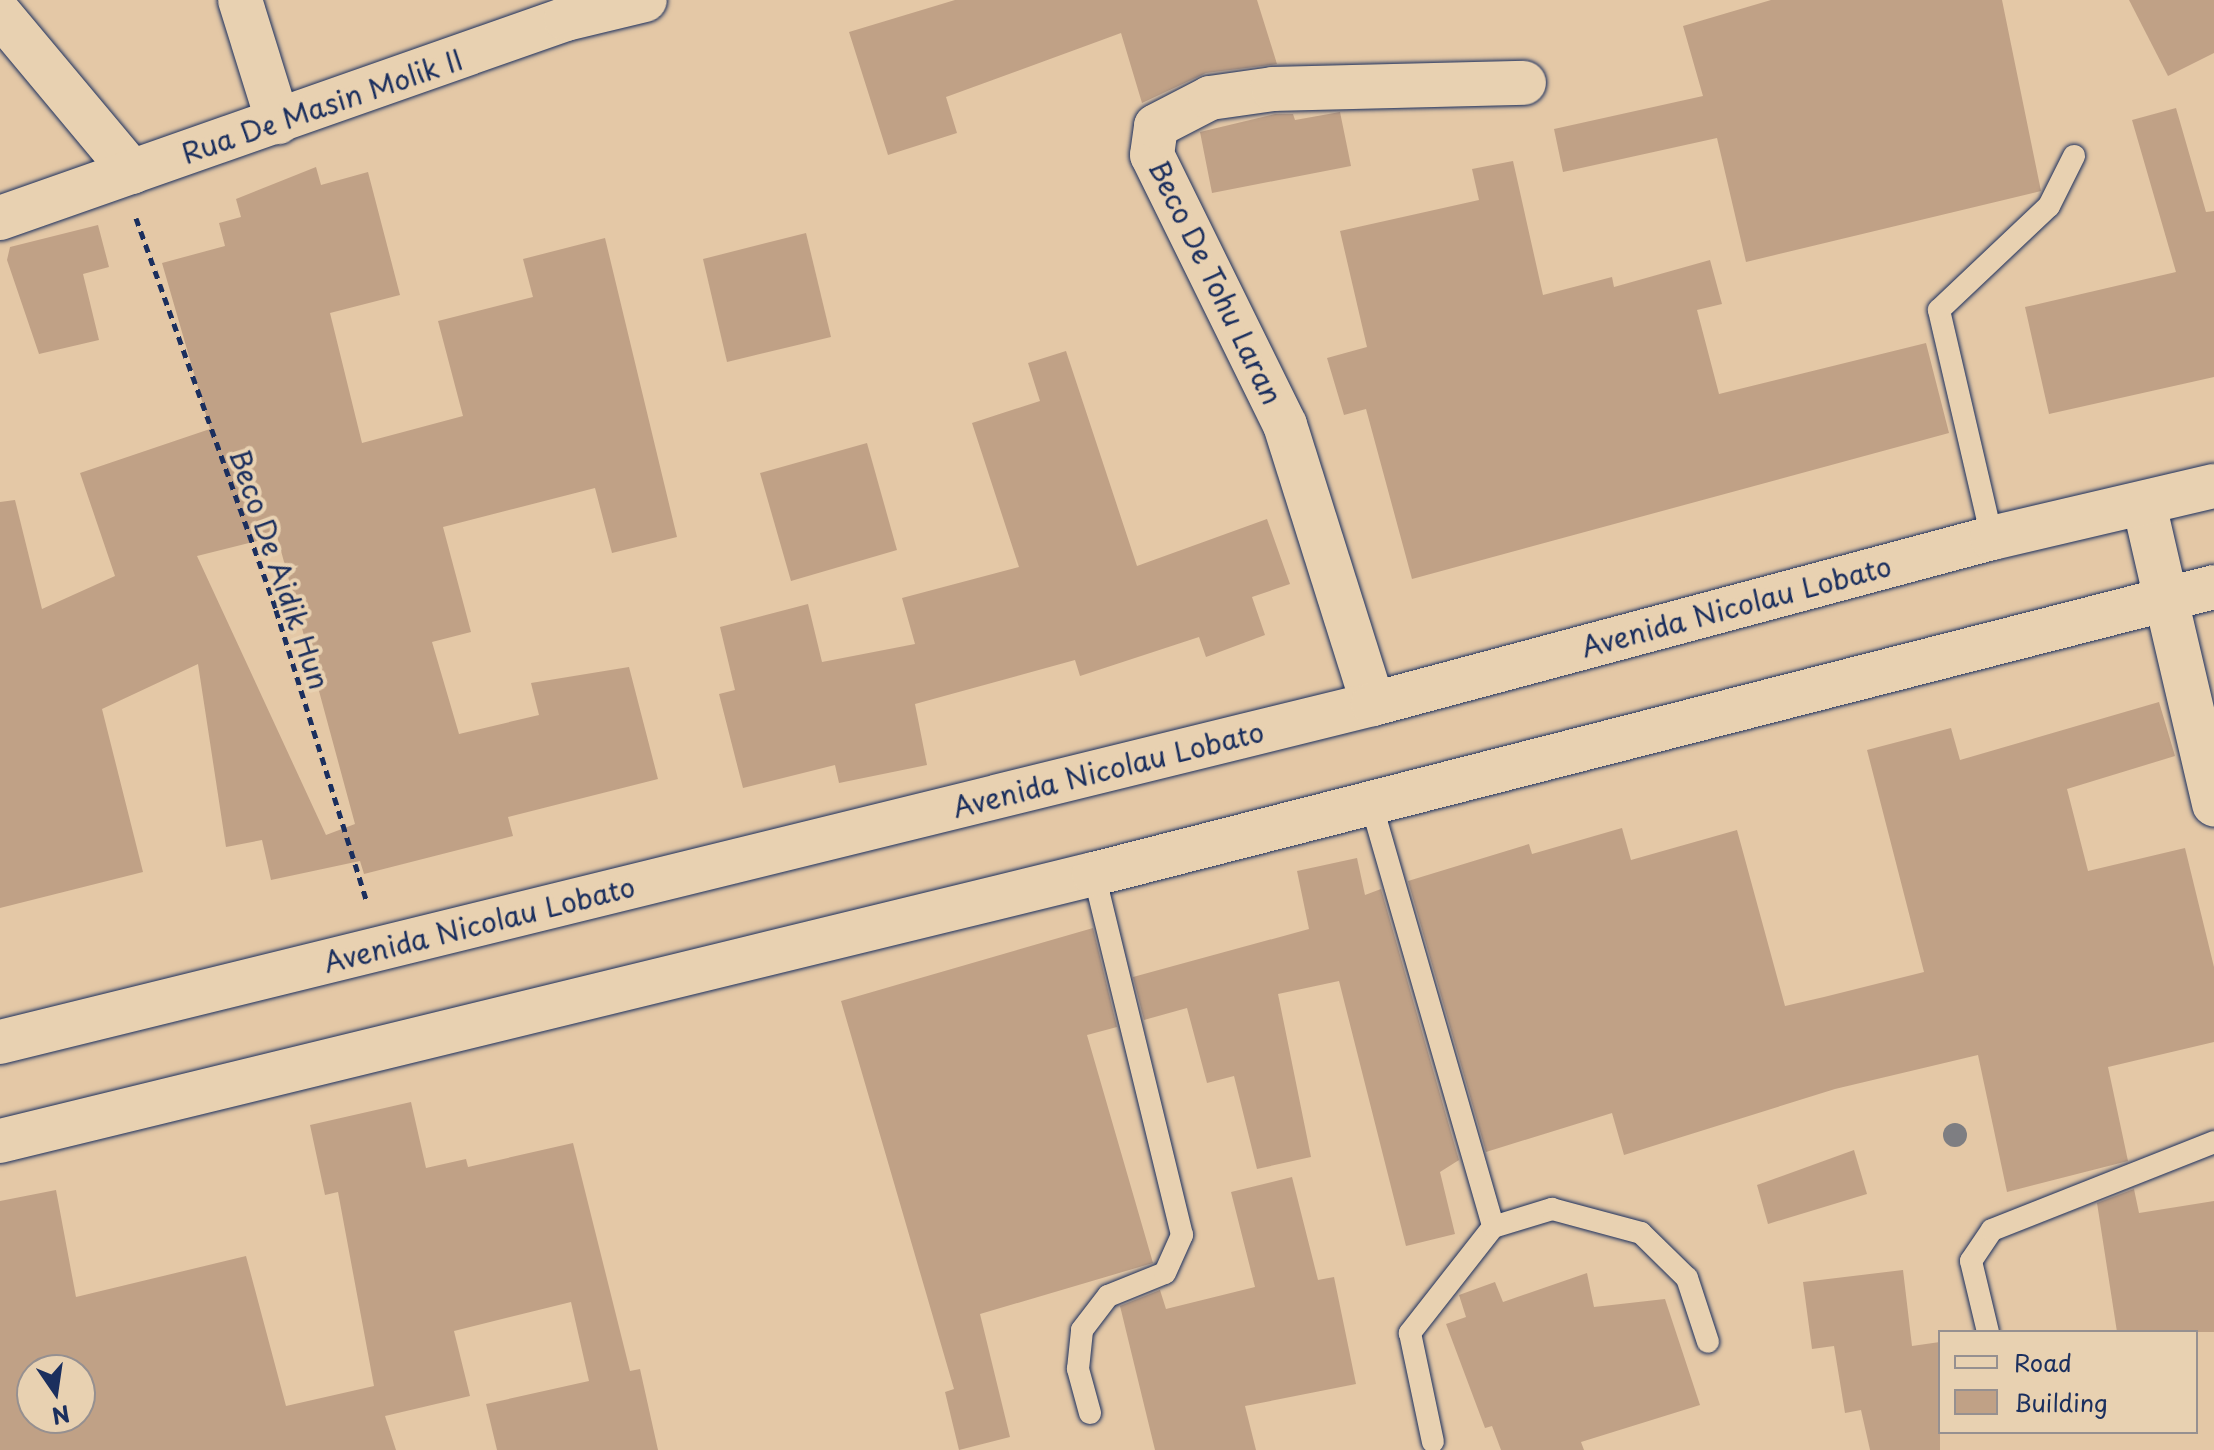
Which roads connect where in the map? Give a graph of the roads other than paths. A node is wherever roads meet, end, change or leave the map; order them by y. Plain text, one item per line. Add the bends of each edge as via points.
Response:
1 (240, 0) edge
2 (645, 0) edge
3 (0, 14) edge
4 (1524, 83) dead end
5 (278, 122) junction
6 (2074, 156) dead end
7 (131, 189) junction
8 (0, 218) edge
9 (2214, 486) edge
10 (2144, 504) junction
11 (1992, 538) junction
12 (2214, 587) edge
13 (2166, 599) junction
14 (1373, 704) junction
15 (1371, 803) junction
16 (2214, 804) edge
17 (1094, 874) junction
18 (0, 1042) edge
19 (0, 1141) edge
20 (2214, 1142) edge
21 (1493, 1227) junction
22 (1988, 1330) edge
23 (1708, 1342) dead end
24 (1090, 1413) dead end
25 (1433, 1442) dead end

1 - 5 main road
2 - 5 main road, Rua De Masin Molik II via 566,19
3 - 7 main road
4 - 14 main road, Beco De Tohu Laran via 1273,89 1210,98 1156,126 1152,155 1285,425
5 - 7 main road, Rua De Masin Molik II
6 - 11 lane via 2049,206 1939,310
7 - 8 main road, Rua De Masin Molik II
9 - 10 main road, Avenida Nicolau Lobato
10 - 11 main road, Avenida Nicolau Lobato
10 - 13 main road
11 - 14 main road, Avenida Nicolau Lobato
12 - 13 main road
13 - 15 main road
13 - 16 main road
14 - 18 main road, Avenida Nicolau Lobato
15 - 17 main road
15 - 21 lane
17 - 19 main road
17 - 24 lane via 1182,1235 1165,1273 1108,1296 1082,1330 1078,1369
20 - 22 lane via 1992,1230 1971,1261
21 - 23 lane via 1552,1209 1641,1233 1687,1278
21 - 25 lane via 1410,1333

